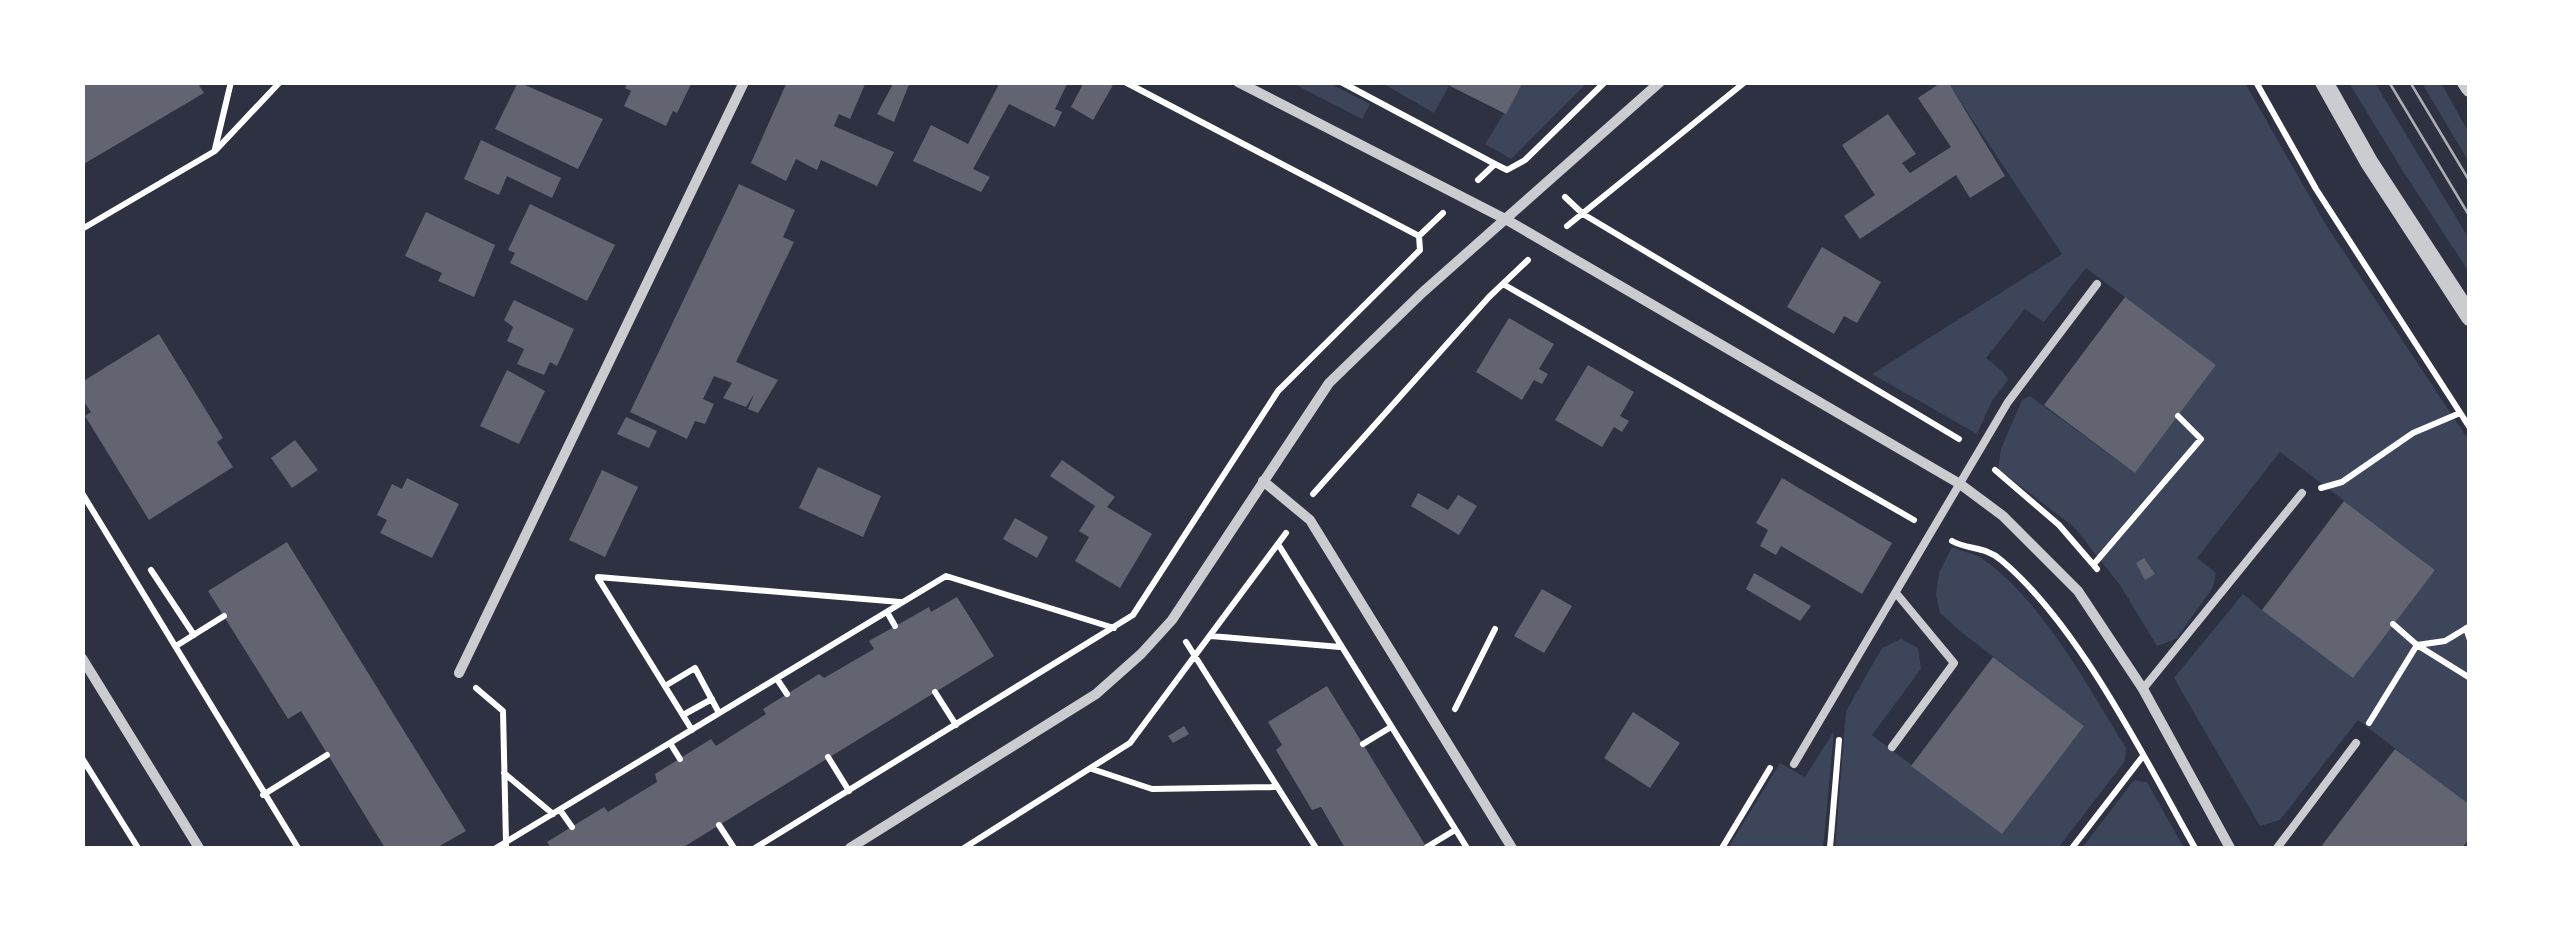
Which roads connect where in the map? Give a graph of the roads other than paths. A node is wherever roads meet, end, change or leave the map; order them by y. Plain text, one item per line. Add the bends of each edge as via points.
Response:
1 (744, 82) edge
2 (1238, 82) edge
3 (1660, 82) edge
4 (2324, 82) edge
5 (1507, 220) junction
6 (2097, 284) dead end
7 (2470, 317) edge
8 (1262, 481) junction
9 (1960, 484) junction
10 (2302, 492) road end
11 (1896, 592) junction
12 (82, 658) edge
13 (459, 673) road end
14 (2142, 690) junction
15 (2356, 743) road end
16 (1892, 748) dead end
17 (1794, 764) road end
18 (199, 848) edge
19 (850, 848) edge
20 (1512, 848) edge
21 (2230, 848) edge
22 (2277, 848) edge

1 - 13 street
2 - 5 street
3 - 5 street
4 - 7 street
5 - 8 street via 1330,383
5 - 9 street
6 - 9 lane via 2008,402
8 - 19 street via 1172,620 1141,654 1096,694
8 - 20 street via 1310,520
9 - 11 lane
9 - 14 street via 2003,516 2078,591
10 - 14 lane
11 - 16 lane via 1954,663
11 - 17 lane
12 - 18 street
14 - 21 street
15 - 22 lane

